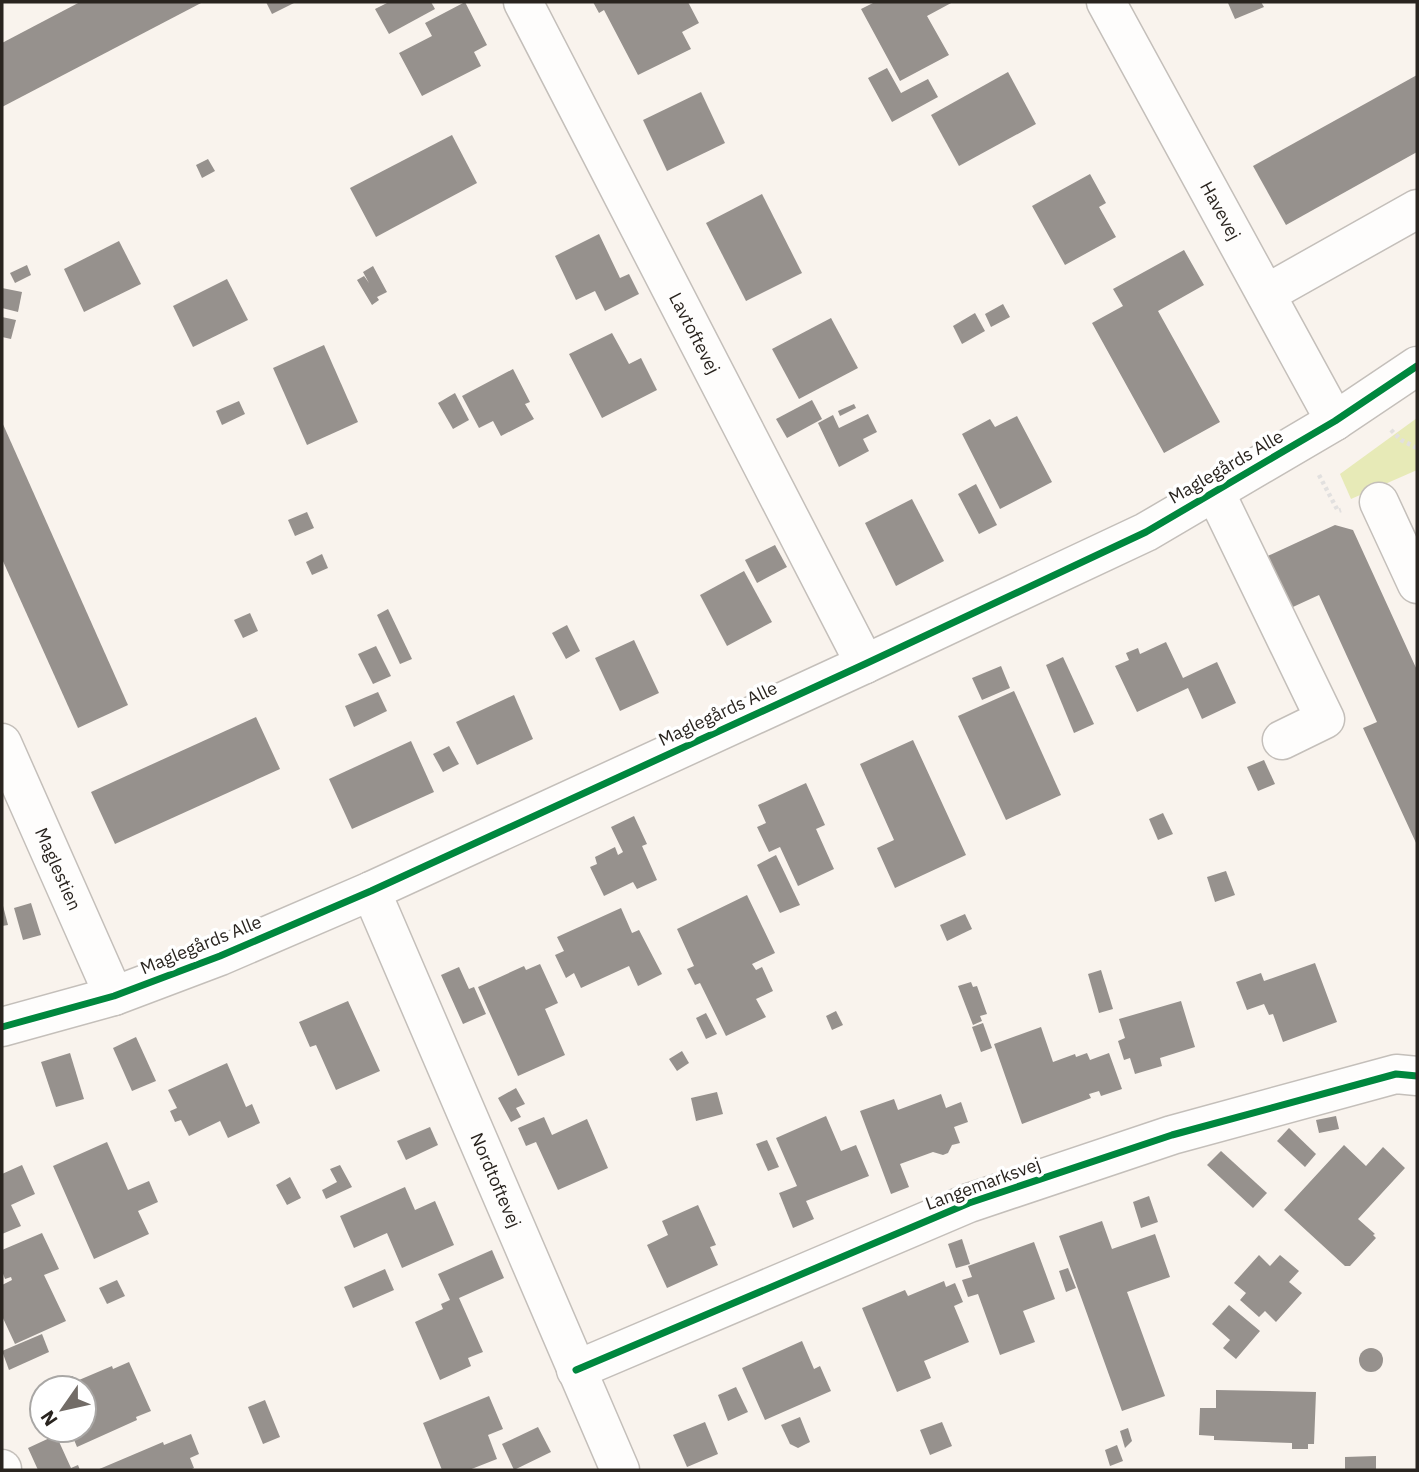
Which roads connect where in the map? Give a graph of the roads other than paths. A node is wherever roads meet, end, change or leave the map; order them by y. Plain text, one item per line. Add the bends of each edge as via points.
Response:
1 (523, 2) edge
2 (1106, 2) edge
3 (1417, 209) edge
4 (1266, 294) junction
5 (1417, 366) edge
6 (1335, 421) junction
7 (1215, 492) junction
8 (1379, 502) road end
9 (1417, 584) edge
10 (865, 664) junction
11 (1282, 740) dead end
12 (2, 743) edge
13 (371, 891) junction
14 (114, 996) junction
15 (2, 1027) edge
16 (1417, 1076) edge
17 (576, 1370) junction
18 (620, 1470) edge

1 - 10 street, Lavtoftevej
2 - 4 street, Havevej
3 - 4 street
4 - 6 street, Havevej
5 - 6 street, Maglegårds Alle
6 - 7 street, Maglegårds Alle
7 - 10 street, Maglegårds Alle via 1146,532
7 - 11 street via 1325,719
8 - 9 street
10 - 13 street, Maglegårds Alle
12 - 14 street, Maglestien
13 - 14 street, Maglegårds Alle
13 - 17 street, Nordtoftevej
14 - 15 street, Maglegårds Alle
16 - 17 street, Langemarksvej via 1396,1074 1172,1135 969,1203
17 - 18 street, Nordtoftevej

